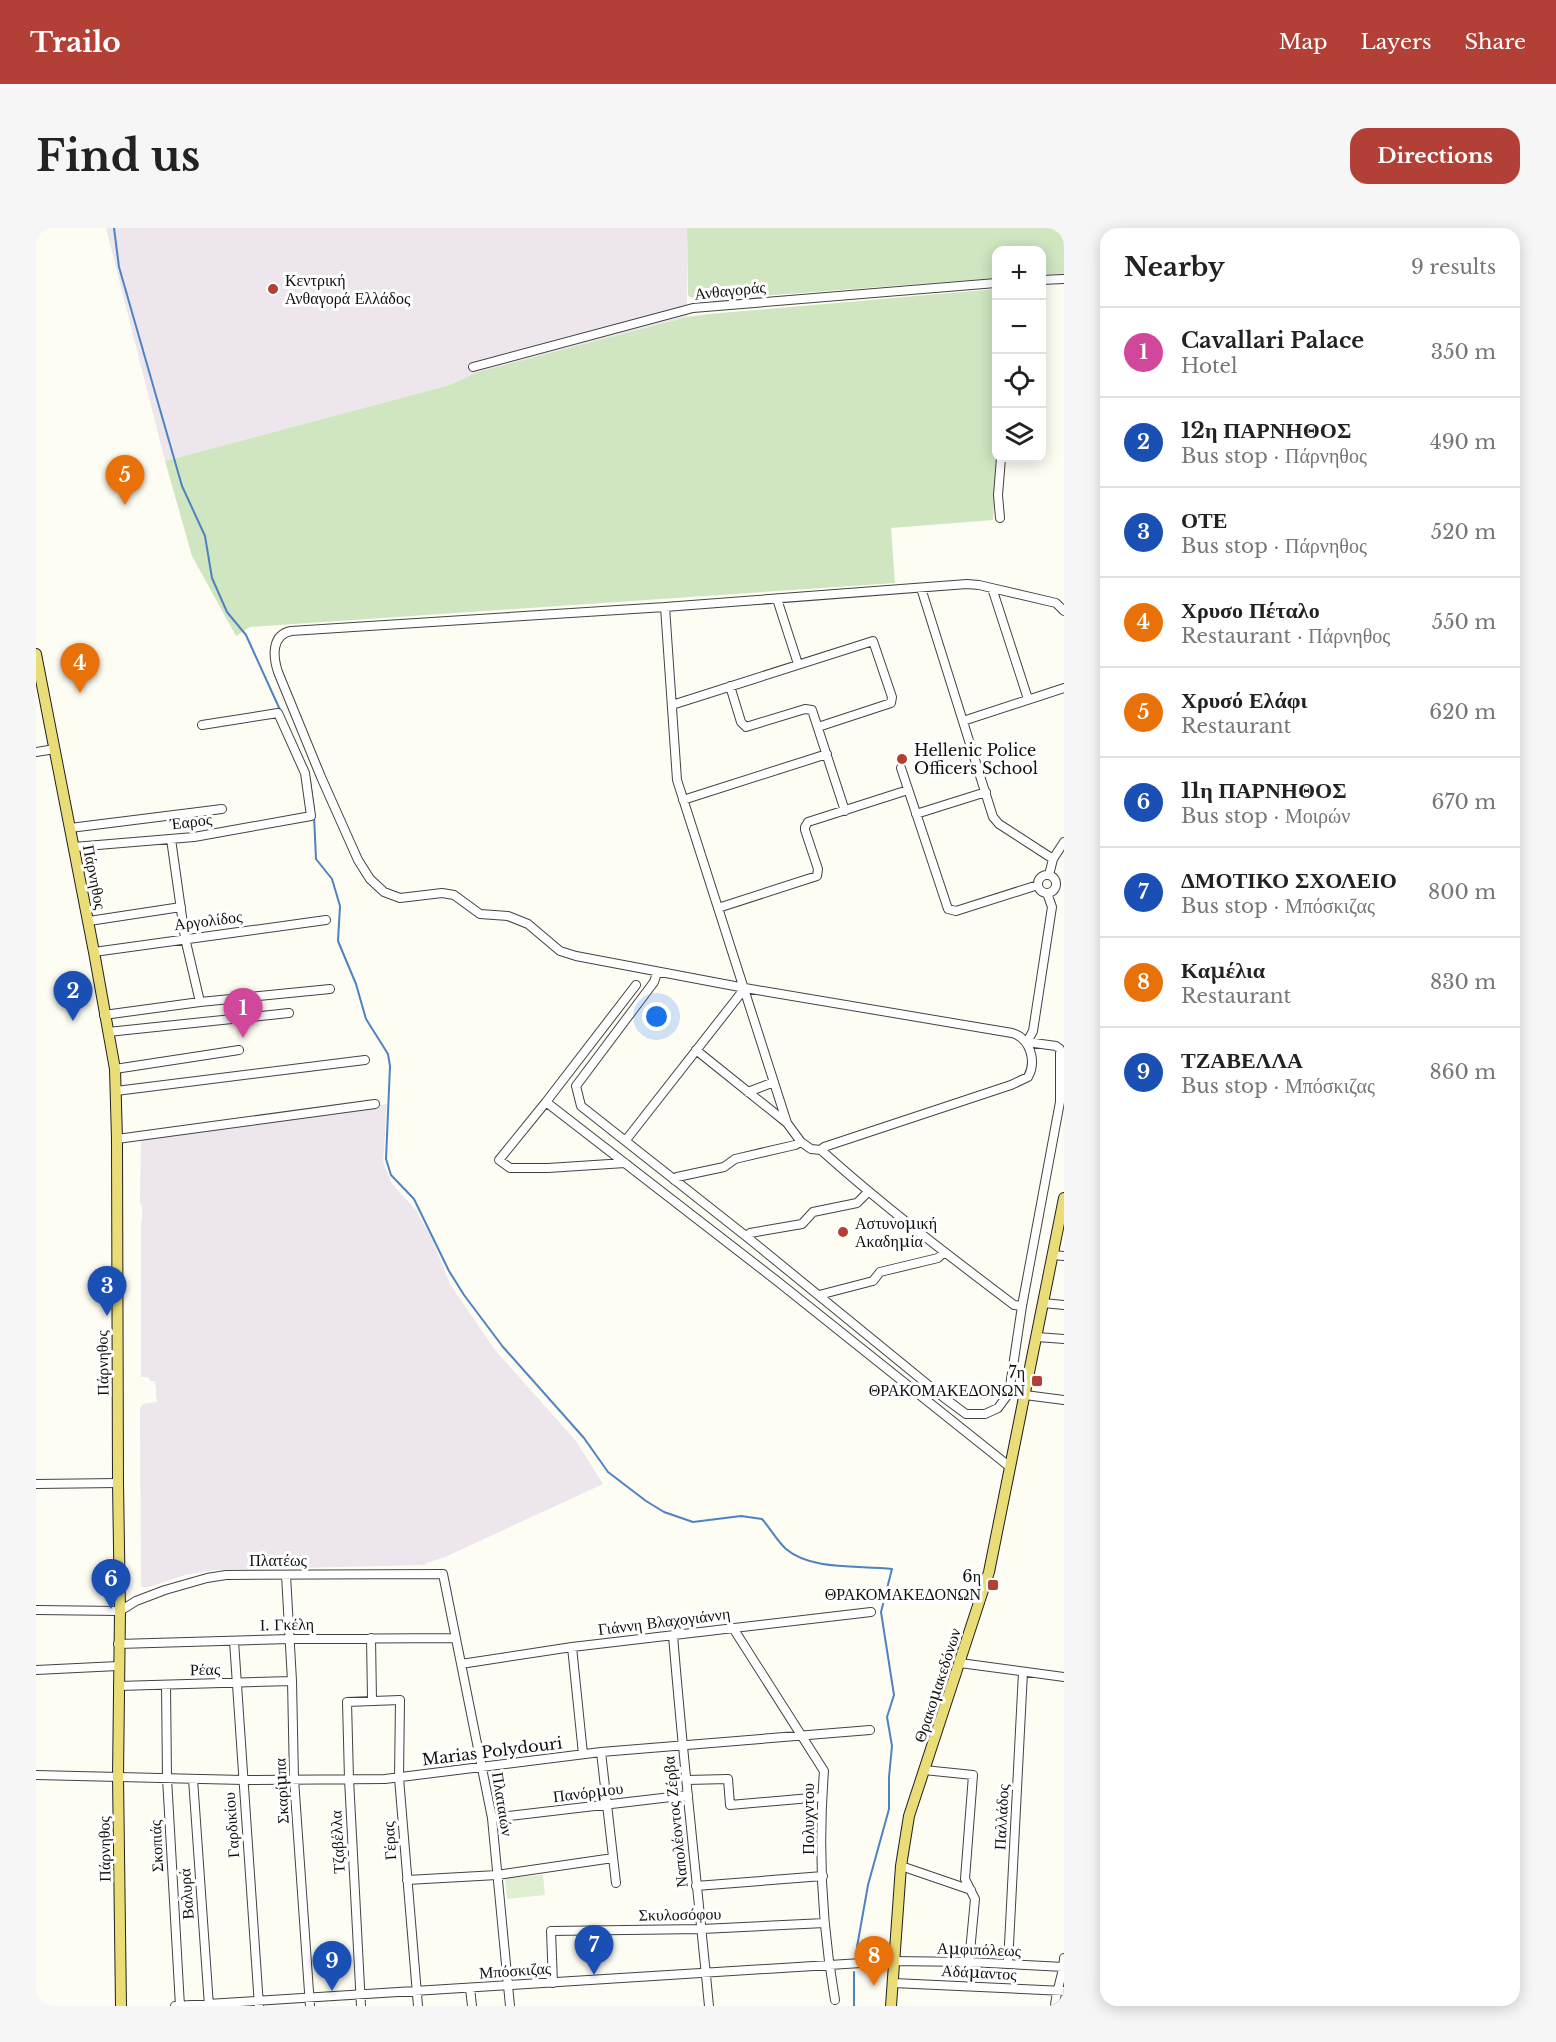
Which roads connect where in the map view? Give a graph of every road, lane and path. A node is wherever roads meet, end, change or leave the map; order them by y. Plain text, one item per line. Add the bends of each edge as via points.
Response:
1 (1064, 279) edge
2 (1046, 280) edge
3 (992, 283) edge
4 (473, 367) dead end
5 (1001, 462) edge
6 (1000, 518) dead end
7 (921, 588) junction
8 (992, 588) junction
9 (777, 599) junction
10 (664, 607) junction
11 (1064, 611) edge
12 (36, 654) edge
13 (798, 664) junction
14 (730, 686) junction
15 (1064, 688) edge
16 (1028, 699) junction
17 (672, 705) junction
18 (963, 721) junction
19 (202, 725) dead end
20 (818, 727) junction
21 (55, 749) junction
22 (36, 752) edge
23 (827, 754) junction
24 (901, 768) dead end
25 (908, 790) junction
26 (986, 792) junction
27 (683, 800) junction
28 (222, 809) dead end
29 (845, 810) junction
30 (916, 814) junction
31 (70, 828) junction
32 (171, 838) junction
33 (1064, 842) edge
34 (74, 847) junction
35 (1053, 859) junction
36 (1049, 875) junction
37 (1060, 882) edge
38 (1038, 885) junction
39 (1047, 893) junction
40 (182, 907) junction
41 (718, 908) junction
42 (326, 920) dead end
43 (89, 921) junction
44 (185, 938) junction
45 (94, 952) junction
46 (657, 973) junction
47 (636, 985) dead end
48 (745, 988) junction
49 (330, 989) dead end
50 (200, 1002) junction
51 (289, 1013) dead end
52 (104, 1015) junction
53 (108, 1032) junction
54 (1027, 1042) junction
55 (239, 1050) dead end
56 (696, 1050) junction
57 (365, 1060) dead end
58 (115, 1069) junction
59 (774, 1082) junction
60 (116, 1091) junction
61 (748, 1092) junction
62 (546, 1102) junction
63 (375, 1104) dead end
64 (787, 1123) junction
65 (117, 1139) junction
66 (626, 1140) junction
67 (801, 1142) junction
68 (821, 1150) junction
69 (625, 1163) junction
70 (674, 1180) junction
71 (868, 1192) junction
72 (1064, 1198) edge
73 (747, 1237) junction
74 (1060, 1238) edge
75 (944, 1252) junction
76 (1059, 1255) edge
77 (819, 1295) junction
78 (1044, 1303) junction
79 (1064, 1305) edge
80 (1022, 1306) junction
81 (1037, 1337) junction
82 (1064, 1339) edge
83 (1025, 1395) junction
84 (1064, 1400) edge
85 (1010, 1467) junction
86 (118, 1483) junction
87 (36, 1484) edge
88 (443, 1574) joint
89 (286, 1575) junction
90 (36, 1610) edge
91 (120, 1611) junction
92 (871, 1612) dead end
93 (733, 1628) junction
94 (673, 1635) junction
95 (372, 1638) junction
96 (456, 1638) junction
97 (290, 1639) junction
98 (234, 1641) junction
99 (118, 1644) junction
100 (572, 1647) junction
101 (960, 1663) junction
102 (461, 1664) junction
103 (118, 1666) junction
104 (36, 1670) edge
105 (1023, 1672) junction
106 (1064, 1677) edge
107 (292, 1681) junction
108 (237, 1684) junction
109 (166, 1685) junction
110 (118, 1686) junction
111 (372, 1700) junction
112 (870, 1730) dead end
113 (800, 1736) junction
114 (681, 1744) junction
115 (601, 1752) junction
116 (583, 1754) junction
117 (482, 1767) junction
118 (924, 1770) junction
119 (36, 1775) edge
120 (118, 1776) junction
121 (167, 1778) junction
122 (399, 1778) junction
123 (193, 1779) junction
124 (294, 1779) junction
125 (349, 1779) junction
126 (243, 1780) junction
127 (687, 1780) junction
128 (688, 1795) junction
129 (822, 1797) junction
130 (607, 1804) junction
131 (492, 1818) junction
132 (613, 1857) junction
133 (901, 1866) junction
134 (497, 1875) junction
135 (823, 1876) junction
136 (407, 1880) junction
137 (616, 1883) dead end
138 (696, 1886) junction
139 (970, 1890) junction
140 (825, 1923) junction
141 (702, 1929) junction
142 (1064, 1958) edge
143 (893, 1961) junction
144 (969, 1962) junction
145 (1008, 1964) junction
146 (829, 1965) junction
147 (1064, 1967) edge
148 (706, 1973) junction
149 (554, 1983) junction
150 (893, 1983) junction
151 (508, 1986) junction
152 (470, 1988) junction
153 (417, 1991) junction
154 (1060, 1991) edge
155 (360, 1995) junction
156 (835, 2000) dead end
157 (310, 2002) edge
158 (258, 2003) edge
159 (209, 2005) edge
160 (121, 2006) edge
161 (177, 2006) edge
162 (361, 2006) edge
163 (418, 2006) edge
164 (472, 2006) edge
165 (510, 2006) edge
166 (709, 2006) edge
167 (891, 2006) edge
168 (1055, 2006) edge

1 - 2 street
3 - 4 street, Ανθαγοράς via 693,308
5 - 6 street
7 - 8 street via 973,584
7 - 9 street
7 - 18 street
8 - 11 street via 1056,603
8 - 16 street
9 - 10 street
9 - 13 street
10 - 17 street
10 - 46 street via 291,631 279,637 274,651 282,683 357,860 384,892 400,898 448,893 480,914 508,916 528,924 560,951
12 - 21 main road, Πάρνηθος
13 - 14 street
13 - 20 street via 873,640 892,697 891,703
14 - 17 street
14 - 20 street via 743,725 809,708
15 - 16 street
16 - 18 street
17 - 27 street via 676,772
18 - 26 street
19 - 32 street, Έαρος via 278,713 305,773 311,816
20 - 23 street
21 - 22 street
21 - 31 main road, Πάρνηθος
23 - 27 street
23 - 29 street
24 - 25 street
25 - 29 street
25 - 30 street
26 - 30 street
26 - 35 street via 996,821
27 - 41 street
28 - 31 street
29 - 41 street via 808,822 805,827 818,870 816,876
30 - 38 street via 948,909 956,911
31 - 34 main road, Πάρνηθος
32 - 34 street, Έαρος
32 - 40 street
33 - 35 street
34 - 43 main road, Πάρνηθος
35 - 36 street
36 - 37 street
36 - 38 street via 1041,877
37 - 39 street
38 - 39 street
39 - 54 street via 1052,907 1033,1031
40 - 43 street
40 - 44 street
41 - 48 street
42 - 44 street, Αργολίδος
43 - 45 main road, Πάρνηθος
44 - 45 street, Αργολίδος
44 - 50 street
45 - 52 main road, Πάρνηθος
46 - 48 street
46 - 66 street via 576,1086 581,1106
47 - 62 street
48 - 54 street via 1012,1033
48 - 56 street
48 - 59 street
49 - 50 street
50 - 52 street
51 - 53 street
52 - 53 main road, Πάρνηθος
53 - 58 main road, Πάρνηθος
54 - 68 street via 1032,1064 1028,1077
54 - 80 street via 1060,1049 1060,1102
55 - 58 street
56 - 61 street
56 - 66 street
57 - 60 street
58 - 60 main road, Πάρνηθος
59 - 61 street
59 - 64 street
60 - 65 main road, Πάρνηθος
61 - 64 street
62 - 69 street
62 - 69 street via 499,1160 510,1168
63 - 65 street
64 - 67 street
65 - 86 main road, Πάρνηθος
66 - 70 street
67 - 68 street
67 - 70 street
68 - 71 street
69 - 85 street
70 - 73 street
71 - 73 street via 857,1203 813,1212 802,1224 750,1233
71 - 75 street
72 - 74 main road, Θρακομακεδόνων
73 - 77 street
74 - 76 main road, Θρακομακεδόνων
75 - 77 street via 938,1258 880,1272 873,1281
75 - 80 street via 1014,1305
76 - 78 main road, Θρακομακεδόνων
77 - 80 street via 966,1414 985,1414 998,1408 1009,1393
78 - 79 street
78 - 81 main road, Θρακομακεδόνων
81 - 82 street
81 - 83 main road, Θρακομακεδόνων
83 - 84 street
83 - 85 main road, Θρακομακεδόνων
85 - 101 main road, Θρακομακεδόνων via 989,1572
86 - 87 street
86 - 91 main road, Πάρνηθος
88 - 89 street, Πλατέως
88 - 96 street, Πλαταιών
89 - 91 street, Πλατέως via 207,1578 140,1599
89 - 97 street, Σκαρίμπα
90 - 91 street
91 - 99 main road, Πάρνηθος
92 - 93 street, Γιάννη Βλαχογιάννη
93 - 94 street, Γιάννη Βλαχογιάννη
93 - 113 street, Πολυχντου
94 - 100 street, Γιάννη Βλαχογιάννη
94 - 114 street, Ναπολέοντος Ζέρβα
95 - 96 street, Ι. Γκέλη
95 - 97 street, Ι. Γκέλη
95 - 111 street
96 - 102 street, Πλαταιών
97 - 98 street, Ι. Γκέλη
97 - 107 street, Σκαρίμπα
98 - 99 street, Ι. Γκέλη
98 - 108 street, Γαρδικίου
99 - 103 main road, Πάρνηθος
100 - 102 street, Γιάννη Βλαχογιάννη
100 - 116 street
101 - 105 street
101 - 118 main road, Θρακομακεδόνων
102 - 117 street, Πλαταιών
103 - 104 street
103 - 110 main road, Πάρνηθος
105 - 106 street
105 - 145 street, Παλλάδος
107 - 108 street, Ρέας
107 - 124 street, Σκαρίμπα
108 - 109 street, Ρέας
108 - 126 street, Γαρδικίου
109 - 110 street, Ρέας
109 - 121 street, Σκοπιάς
110 - 120 main road, Πάρνηθος
111 - 122 street, Γέρας via 400,1700
111 - 125 street, Τζαβέλλα via 347,1702
112 - 113 street, Marias Polydouri
113 - 114 street, Marias Polydouri
113 - 129 street, Πολυχντου via 824,1771
114 - 115 street, Marias Polydouri
114 - 127 street, Ναπολέοντος Ζέρβα
115 - 116 street, Marias Polydouri
115 - 130 street
116 - 117 street, Marias Polydouri
117 - 122 street, Marias Polydouri
117 - 131 street, Πλαταιών
118 - 133 main road, Θρακομακεδόνων via 909,1816
118 - 139 street via 973,1775 965,1878
119 - 120 street, Marias Polydouri
120 - 121 street, Marias Polydouri
120 - 160 main road, Πάρνηθος
121 - 123 street, Marias Polydouri
121 - 161 street, Σκοπιάς
122 - 125 street, Marias Polydouri
122 - 136 street, Γέρας
123 - 126 street, Marias Polydouri
123 - 159 street, Βαλυρά
124 - 125 street, Marias Polydouri
124 - 126 street, Marias Polydouri
124 - 157 street, Σκαρίμπα
125 - 155 street, Τζαβέλλα
126 - 158 street, Γαρδικίου
127 - 128 street, Ναπολέοντος Ζέρβα
127 - 129 street via 728,1779 730,1805
128 - 130 street, Πανόρμου
128 - 138 street, Ναπολέοντος Ζέρβα
129 - 135 street, Πολυχντου
130 - 131 street, Πανόρμου
130 - 132 street
131 - 134 street, Πλαταιών
132 - 134 street
132 - 137 street
133 - 139 street
133 - 143 main road, Θρακομακεδόνων
134 - 136 street
134 - 151 street, Πλαταιών
135 - 138 street
135 - 140 street, Πολυχντου
136 - 153 street, Γέρας
138 - 141 street, Ναπολέοντος Ζέρβα
139 - 144 street via 975,1899
140 - 141 street, Σκυλοσόφου
140 - 146 street, Πολυχντου
141 - 148 street, Ναπολέοντος Ζέρβα
141 - 149 street, Σκυλοσόφου via 551,1931
142 - 147 street
143 - 144 street, Αμφιπόλεως
143 - 146 street, Μπόσκιζας
143 - 150 main road, Θρακομακεδόνων
144 - 145 street, Αμφιπόλεως
145 - 147 street, Αμφιπόλεως
146 - 148 street, Μπόσκιζας
146 - 156 street, Πολυχντου
147 - 154 street
148 - 149 street, Μπόσκιζας
148 - 166 street, Ναπολέοντος Ζέρβα
149 - 151 street, Μπόσκιζας
150 - 154 street, Αδάμαντος
150 - 167 main road, Θρακομακεδόνων
151 - 152 street, Μπόσκιζας
151 - 165 street, Πλαταιών
152 - 153 street, Μπόσκιζας
152 - 164 street
153 - 155 street, Μπόσκιζας
153 - 163 street, Γέρας
154 - 168 street
155 - 157 street, Μπόσκιζας
155 - 162 street, Τζαβέλλα
157 - 158 street, Μπόσκιζας
158 - 159 street, Μπόσκιζας
159 - 161 street, Μπόσκιζας

